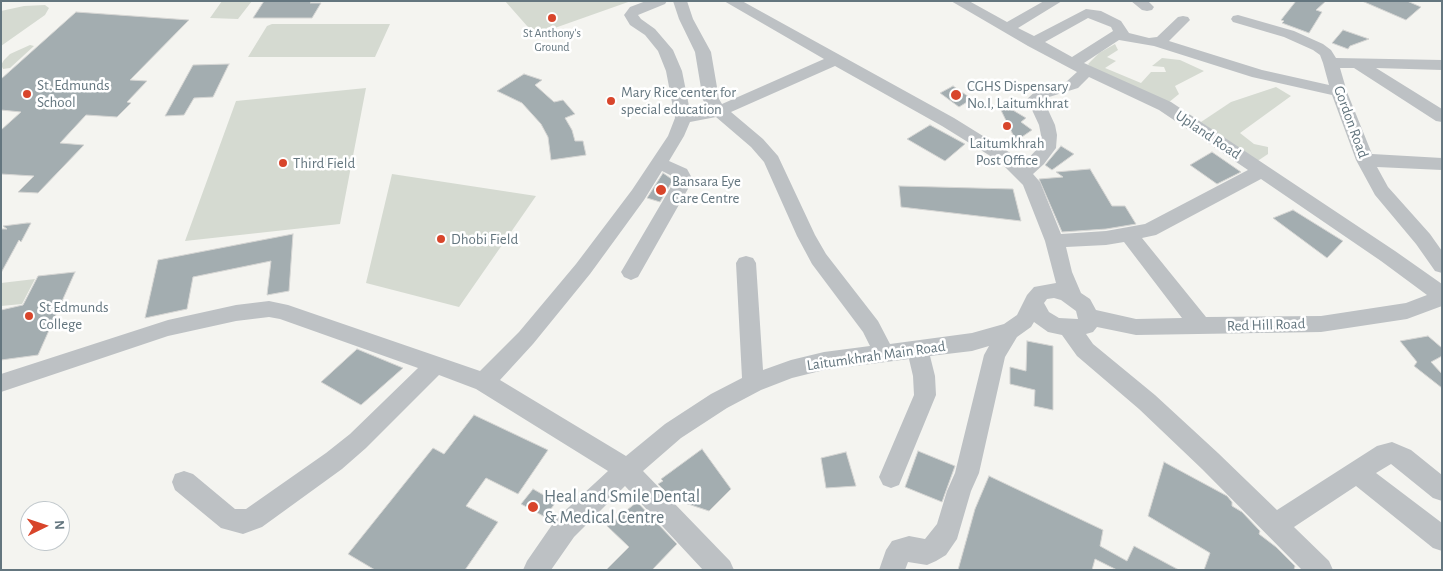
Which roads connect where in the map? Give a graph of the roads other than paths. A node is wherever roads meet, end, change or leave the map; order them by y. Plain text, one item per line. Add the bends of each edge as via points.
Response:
1 (660, 1) edge
2 (680, 1) edge
3 (731, 1) edge
4 (958, 1) edge
5 (1052, 2) edge
6 (1238, 19) dead end
7 (1183, 20) dead end
8 (1007, 28) junction
9 (1123, 35) junction
10 (1156, 42) junction
11 (1033, 43) junction
12 (835, 60) junction
13 (1331, 63) junction
14 (1356, 63) junction
15 (1442, 66) edge
16 (1080, 68) junction
17 (1339, 92) junction
18 (719, 111) junction
19 (1442, 117) edge
20 (683, 118) junction
21 (1364, 160) junction
22 (659, 163) junction
23 (1442, 164) edge
24 (1261, 171) junction
25 (1023, 172) junction
26 (1129, 235) junction
27 (1057, 249) junction
28 (746, 263) dead end
29 (1442, 266) edge
30 (631, 272) dead end
31 (1038, 297) junction
32 (1442, 297) edge
33 (1074, 298) junction
34 (1071, 324) junction
35 (1201, 327) junction
36 (1014, 329) junction
37 (918, 350) junction
38 (884, 354) junction
39 (435, 365) junction
40 (484, 382) junction
41 (1, 383) edge
42 (753, 383) junction
43 (625, 469) junction
44 (1357, 472) junction
45 (892, 476) dead end
46 (184, 482) dead end
47 (1442, 490) edge
48 (1274, 525) junction
49 (1442, 539) edge
50 (536, 570) edge
51 (721, 570) edge
52 (892, 570) edge
53 (1320, 570) edge

1 - 20 street via 635,10 631,15 665,50 674,71
2 - 18 street via 703,52 711,100
3 - 12 street
4 - 8 street, Upland Road
5 - 8 street
6 - 13 street via 1303,40 1326,54
7 - 10 street via 1165,39
8 - 11 street, Upland Road
9 - 10 street
9 - 11 street via 1116,24 1096,14 1086,13
9 - 16 street via 1114,36
10 - 17 street via 1258,74
11 - 16 street, Upland Road
12 - 18 street
12 - 25 street via 987,145
13 - 14 street, Gordon Road
13 - 17 street, Gordon Road
14 - 15 street, Gordon Road
14 - 19 street
16 - 24 street, Upland Road via 1165,106
16 - 25 street via 1072,85 1044,93 1036,99 1047,125 1047,148
17 - 21 street, Gordon Road
18 - 20 street
18 - 38 street via 772,160 819,259 871,327
20 - 22 street
21 - 23 street
21 - 29 street, Gordon Road via 1381,191
22 - 30 street via 681,173 684,180
22 - 40 street via 583,269 526,338
24 - 26 street via 1172,219
24 - 32 street, Upland Road via 1388,256
25 - 27 street via 1031,182
26 - 27 street
26 - 35 street
27 - 31 street via 1049,282
27 - 33 street via 1067,286
28 - 42 street
31 - 33 street via 1054,290
31 - 34 street via 1034,307 1042,318
31 - 36 street
32 - 35 street, Red Hill Road via 1407,311 1321,324
33 - 34 street via 1087,310
34 - 35 street, Red Hill Road
34 - 36 street, Laitumkhrah Main Road
34 - 48 street via 1085,350 1147,402
36 - 37 street, Laitumkhrah Main Road via 972,342
36 - 52 street via 995,355 967,473 948,530 937,546 927,552 901,550
37 - 38 street, Laitumkhrah Main Road
37 - 45 street via 925,395
38 - 42 street, Laitumkhrah Main Road via 791,369
39 - 40 street
39 - 41 street via 281,310 269,309 168,328
39 - 46 street via 352,446 264,514 242,522 230,520
40 - 43 street
42 - 43 street, Laitumkhrah Main Road via 719,400
43 - 50 street, Laitumkhrah Main Road via 566,528
43 - 51 street
44 - 47 street via 1392,453 1403,458
44 - 48 street
44 - 49 street
48 - 53 street

